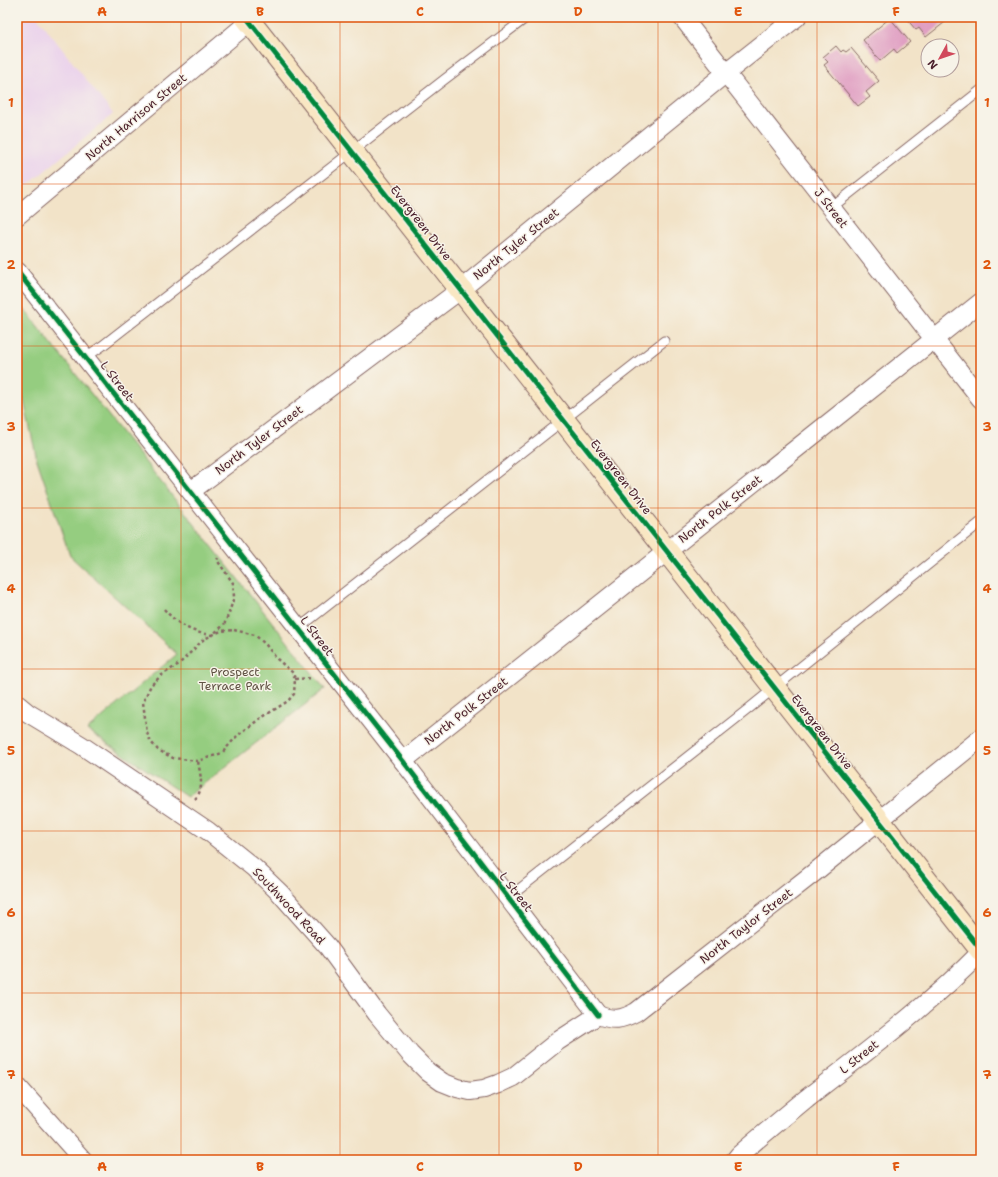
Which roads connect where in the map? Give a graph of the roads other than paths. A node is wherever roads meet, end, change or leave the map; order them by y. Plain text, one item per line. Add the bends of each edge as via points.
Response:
1 (527, 17) edge
2 (682, 17) edge
3 (797, 17) edge
4 (250, 18) edge
5 (726, 73) junction
6 (981, 90) edge
7 (353, 151) junction
8 (831, 208) junction
9 (17, 216) edge
10 (17, 271) edge
11 (460, 290) junction
12 (981, 302) edge
13 (934, 339) junction
14 (664, 341) dead end
15 (86, 357) junction
16 (981, 399) edge
17 (563, 419) junction
18 (191, 491) junction
19 (981, 522) edge
20 (667, 551) junction
21 (299, 628) junction
22 (774, 688) junction
23 (17, 704) edge
24 (981, 738) edge
25 (403, 761) junction
26 (878, 820) junction
27 (508, 898) junction
28 (981, 951) edge
29 (598, 1016) junction
30 (17, 1086) edge
31 (83, 1160) edge
32 (735, 1160) edge

1 - 7 lane
2 - 5 street, J Street
3 - 5 street, North Tyler Street
4 - 7 street, Evergreen Drive
4 - 9 street, North Harrison Street
5 - 8 street, J Street
5 - 11 street, North Tyler Street
6 - 8 lane
7 - 11 street, Evergreen Drive
7 - 15 lane
8 - 13 street, J Street
10 - 15 street, L Street
11 - 17 street, Evergreen Drive
11 - 18 street, North Tyler Street
12 - 13 street, North Polk Street
13 - 16 street, J Street
13 - 20 street, North Polk Street
14 - 17 lane
15 - 18 street, L Street
17 - 20 street, Evergreen Drive
17 - 21 lane
18 - 21 street, L Street
19 - 22 lane
20 - 22 street, Evergreen Drive
20 - 25 street, North Polk Street
21 - 25 street, L Street
22 - 26 street, Evergreen Drive
22 - 27 lane
23 - 29 street, Southwood Road via 180,812 231,848 254,868 328,947 377,1014 406,1048 428,1072 442,1082 470,1091 498,1084 513,1077 558,1041
24 - 26 street, North Taylor Street
25 - 27 street, L Street
26 - 28 street, Evergreen Drive
26 - 29 street, North Taylor Street via 636,1012 617,1019
27 - 29 street, L Street
28 - 32 street, L Street via 956,977 804,1100
30 - 31 street

